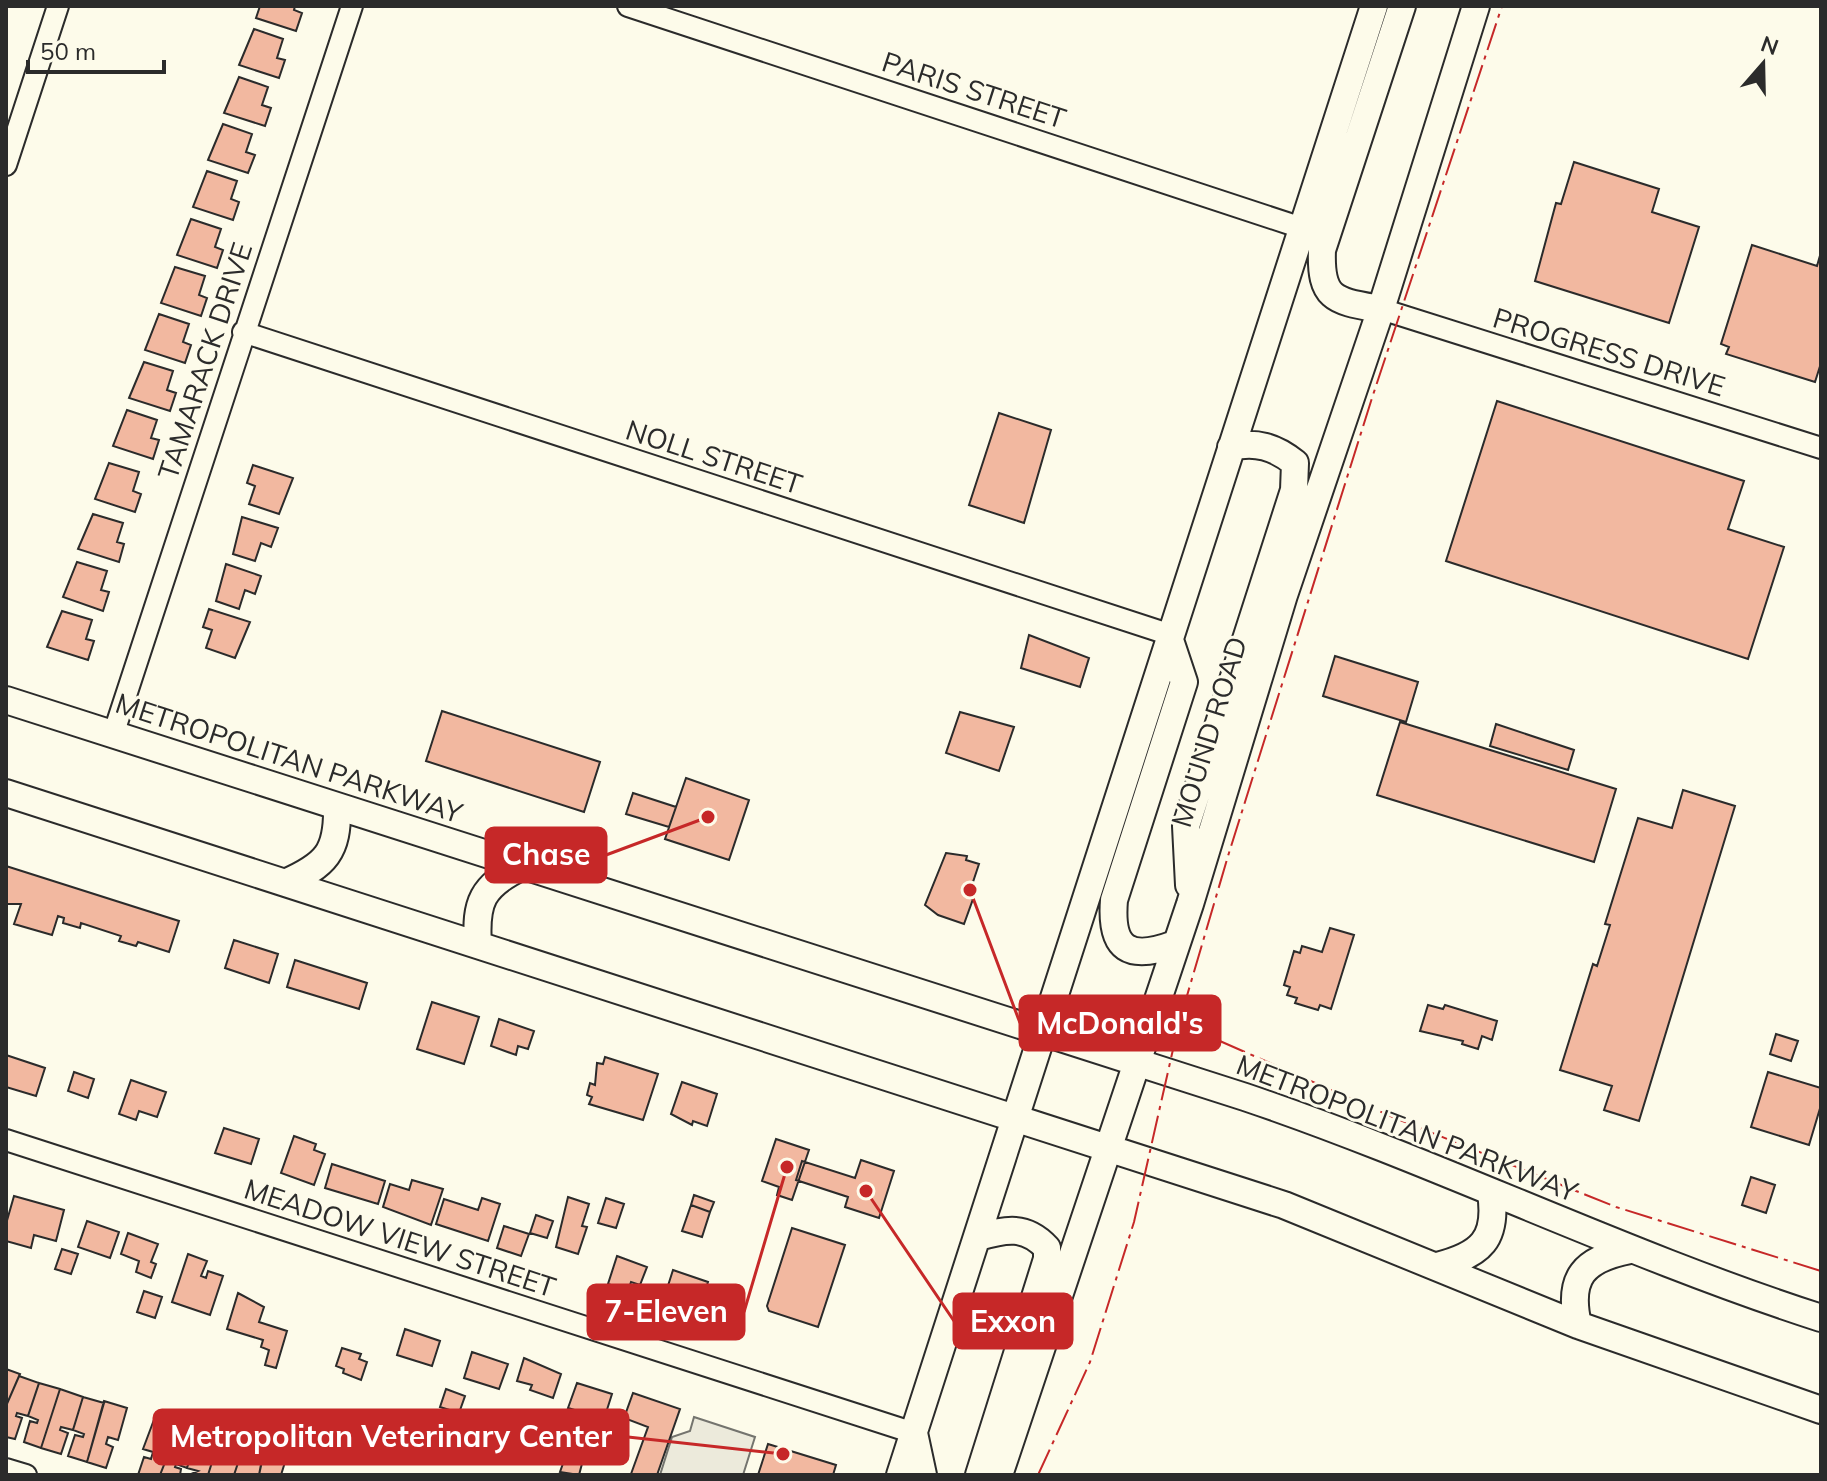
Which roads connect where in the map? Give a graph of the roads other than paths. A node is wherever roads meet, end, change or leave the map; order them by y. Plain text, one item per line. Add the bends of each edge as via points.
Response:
1 (58, 6) edge
2 (352, 6) edge
3 (628, 6) edge
4 (1374, 6) edge
5 (1402, 6) edge
6 (1476, 6) edge
7 (6, 165) edge
8 (1302, 228) junction
9 (1381, 309) junction
10 (243, 332) junction
11 (1231, 447) junction
12 (1821, 448) edge
13 (1168, 634) junction
14 (6, 700) edge
15 (113, 735) junction
16 (6, 793) edge
17 (337, 807) junction
18 (521, 867) junction
19 (285, 883) junction
20 (1190, 904) junction
21 (1175, 944) junction
22 (478, 945) junction
23 (1041, 1032) junction
24 (1137, 1062) junction
25 (1014, 1118) junction
26 (6, 1140) edge
27 (1108, 1148) junction
28 (1491, 1193) junction
29 (978, 1237) junction
30 (1630, 1250) junction
31 (1437, 1266) junction
32 (1821, 1318) edge
33 (1578, 1325) junction
34 (1821, 1410) edge
35 (914, 1433) junction
36 (6, 1469) edge
37 (26, 1475) edge
38 (900, 1475) edge
39 (923, 1475) edge
40 (979, 1475) edge
41 (999, 1475) edge

1 - 7 street
2 - 10 street, TAMARACK DRIVE
3 - 8 street, PARIS STREET
4 - 8 main road
5 - 9 main road via 1322,250 1326,289 1346,303
6 - 9 main road, MOUND ROAD
8 - 11 main road
9 - 12 street, PROGRESS DRIVE
9 - 20 main road, MOUND ROAD via 1293,567
10 - 13 street, NOLL STREET
10 - 15 street, TAMARACK DRIVE
11 - 13 main road
11 - 20 main road via 1246,443 1274,448 1295,463 1295,480 1186,826
13 - 21 main road via 1184,682 1114,900 1112,923 1117,941 1126,948 1155,952
13 - 23 main road
14 - 15 main road, METROPOLITAN PARKWAY
15 - 17 main road, METROPOLITAN PARKWAY
16 - 19 main road
17 - 18 main road, METROPOLITAN PARKWAY
17 - 19 main road via 330,853 308,873
18 - 22 main road via 503,876 482,899
18 - 23 main road, METROPOLITAN PARKWAY
19 - 22 main road
20 - 21 main road, MOUND ROAD
21 - 24 main road, MOUND ROAD
22 - 25 main road
23 - 24 main road, METROPOLITAN PARKWAY
23 - 25 main road
24 - 27 main road, MOUND ROAD
24 - 28 main road, METROPOLITAN PARKWAY via 1321,1123
25 - 27 main road
25 - 29 main road
26 - 35 street, MEADOW VIEW STREET
27 - 31 main road via 1284,1205
27 - 41 main road, MOUND ROAD
28 - 30 main road, METROPOLITAN PARKWAY
28 - 31 main road via 1494,1219 1487,1239 1468,1256
29 - 35 main road
29 - 40 main road via 1007,1229 1027,1232 1047,1248
30 - 32 main road, METROPOLITAN PARKWAY
30 - 33 main road via 1598,1259 1579,1276 1573,1298
31 - 33 main road
33 - 34 main road
35 - 38 main road
35 - 39 main road
36 - 37 street

